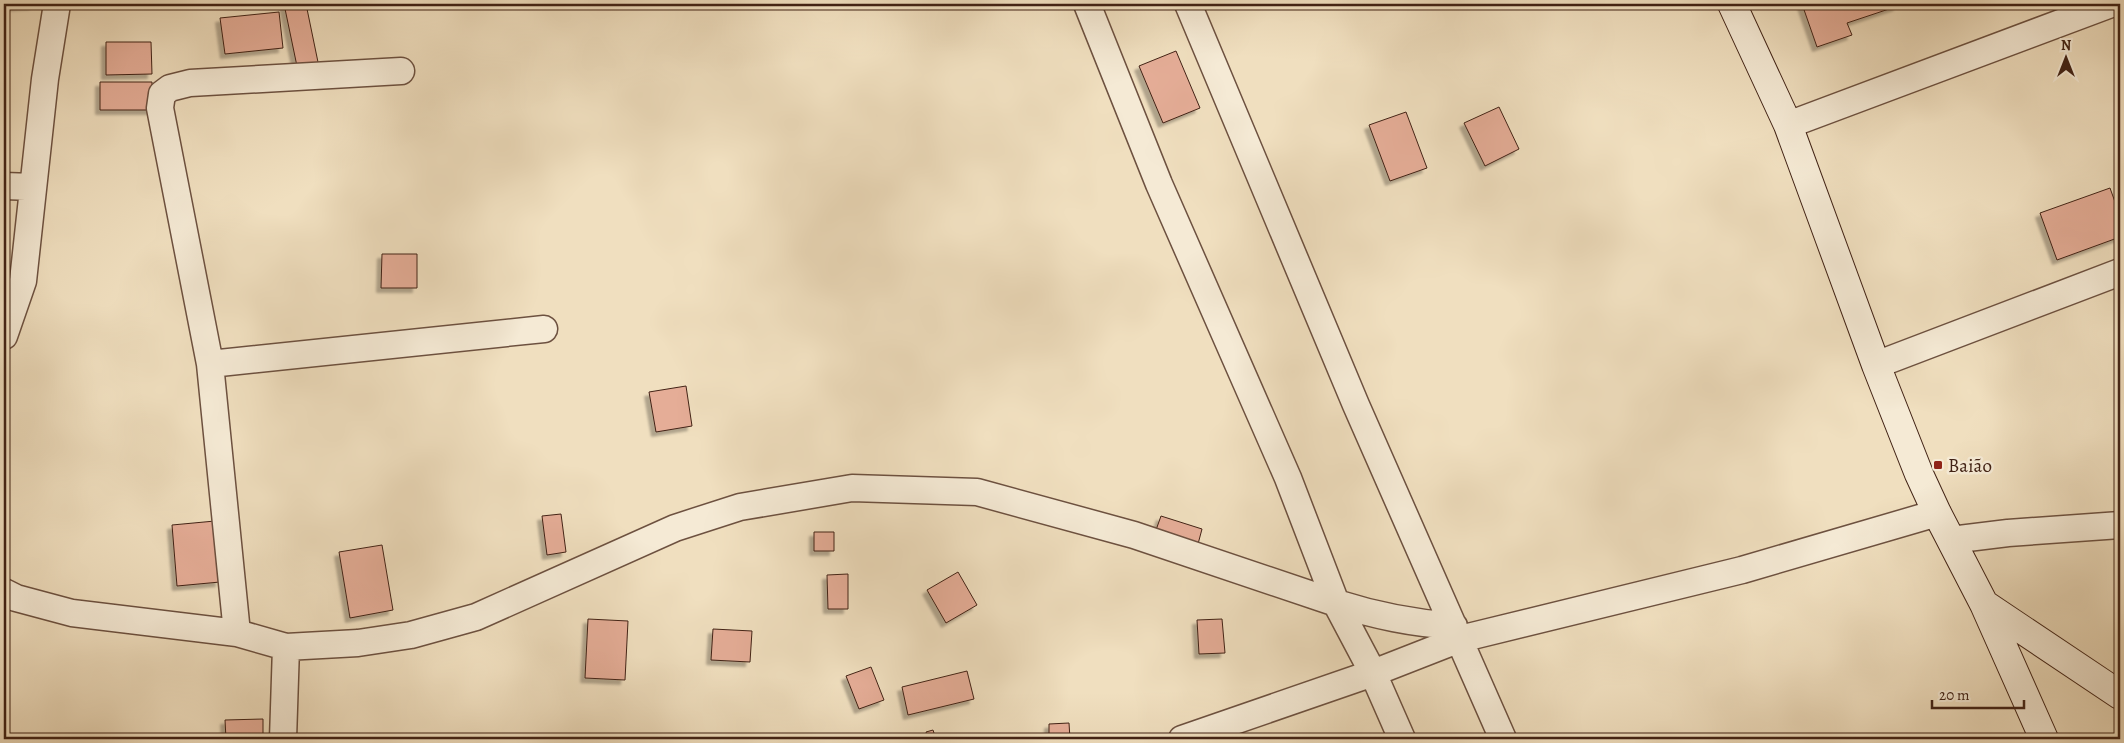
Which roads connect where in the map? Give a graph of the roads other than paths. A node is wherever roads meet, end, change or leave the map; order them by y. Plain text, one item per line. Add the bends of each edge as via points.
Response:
1 (57, 4) edge
2 (1087, 4) edge
3 (1188, 4) edge
4 (1732, 4) edge
5 (2111, 4) edge
6 (401, 71) dead end
7 (1788, 125) junction
8 (4, 186) edge
9 (33, 186) junction
10 (2120, 272) edge
11 (544, 329) dead end
12 (4, 336) edge
13 (210, 364) junction
14 (1876, 365) junction
15 (1937, 513) junction
16 (2120, 525) edge
17 (1951, 540) junction
18 (4, 592) edge
19 (1336, 603) junction
20 (1984, 604) junction
21 (1457, 632) junction
22 (237, 633) junction
23 (286, 647) junction
24 (1373, 673) junction
25 (2120, 695) edge
26 (284, 739) edge
27 (1182, 739) edge
28 (1402, 739) edge
29 (1503, 739) edge
30 (2044, 739) edge

1 - 9 street
2 - 19 street via 1158,184 1288,478
3 - 21 street via 1310,297
4 - 7 main road
5 - 7 street
6 - 13 street via 190,84 170,88 162,94 160,108
7 - 14 main road
8 - 9 street
9 - 12 street via 22,281
10 - 14 street
11 - 13 street
13 - 22 street
14 - 15 main road
15 - 17 main road
15 - 21 street via 1742,570
16 - 17 street
17 - 20 main road
18 - 22 street via 72,613
19 - 21 street via 1381,617
19 - 23 street via 1142,538 977,492 852,488 740,507 684,525 476,617 412,636
19 - 24 street
20 - 25 main road
20 - 30 main road
21 - 24 street
21 - 29 street
22 - 23 street
23 - 26 street
24 - 27 street
24 - 28 street

